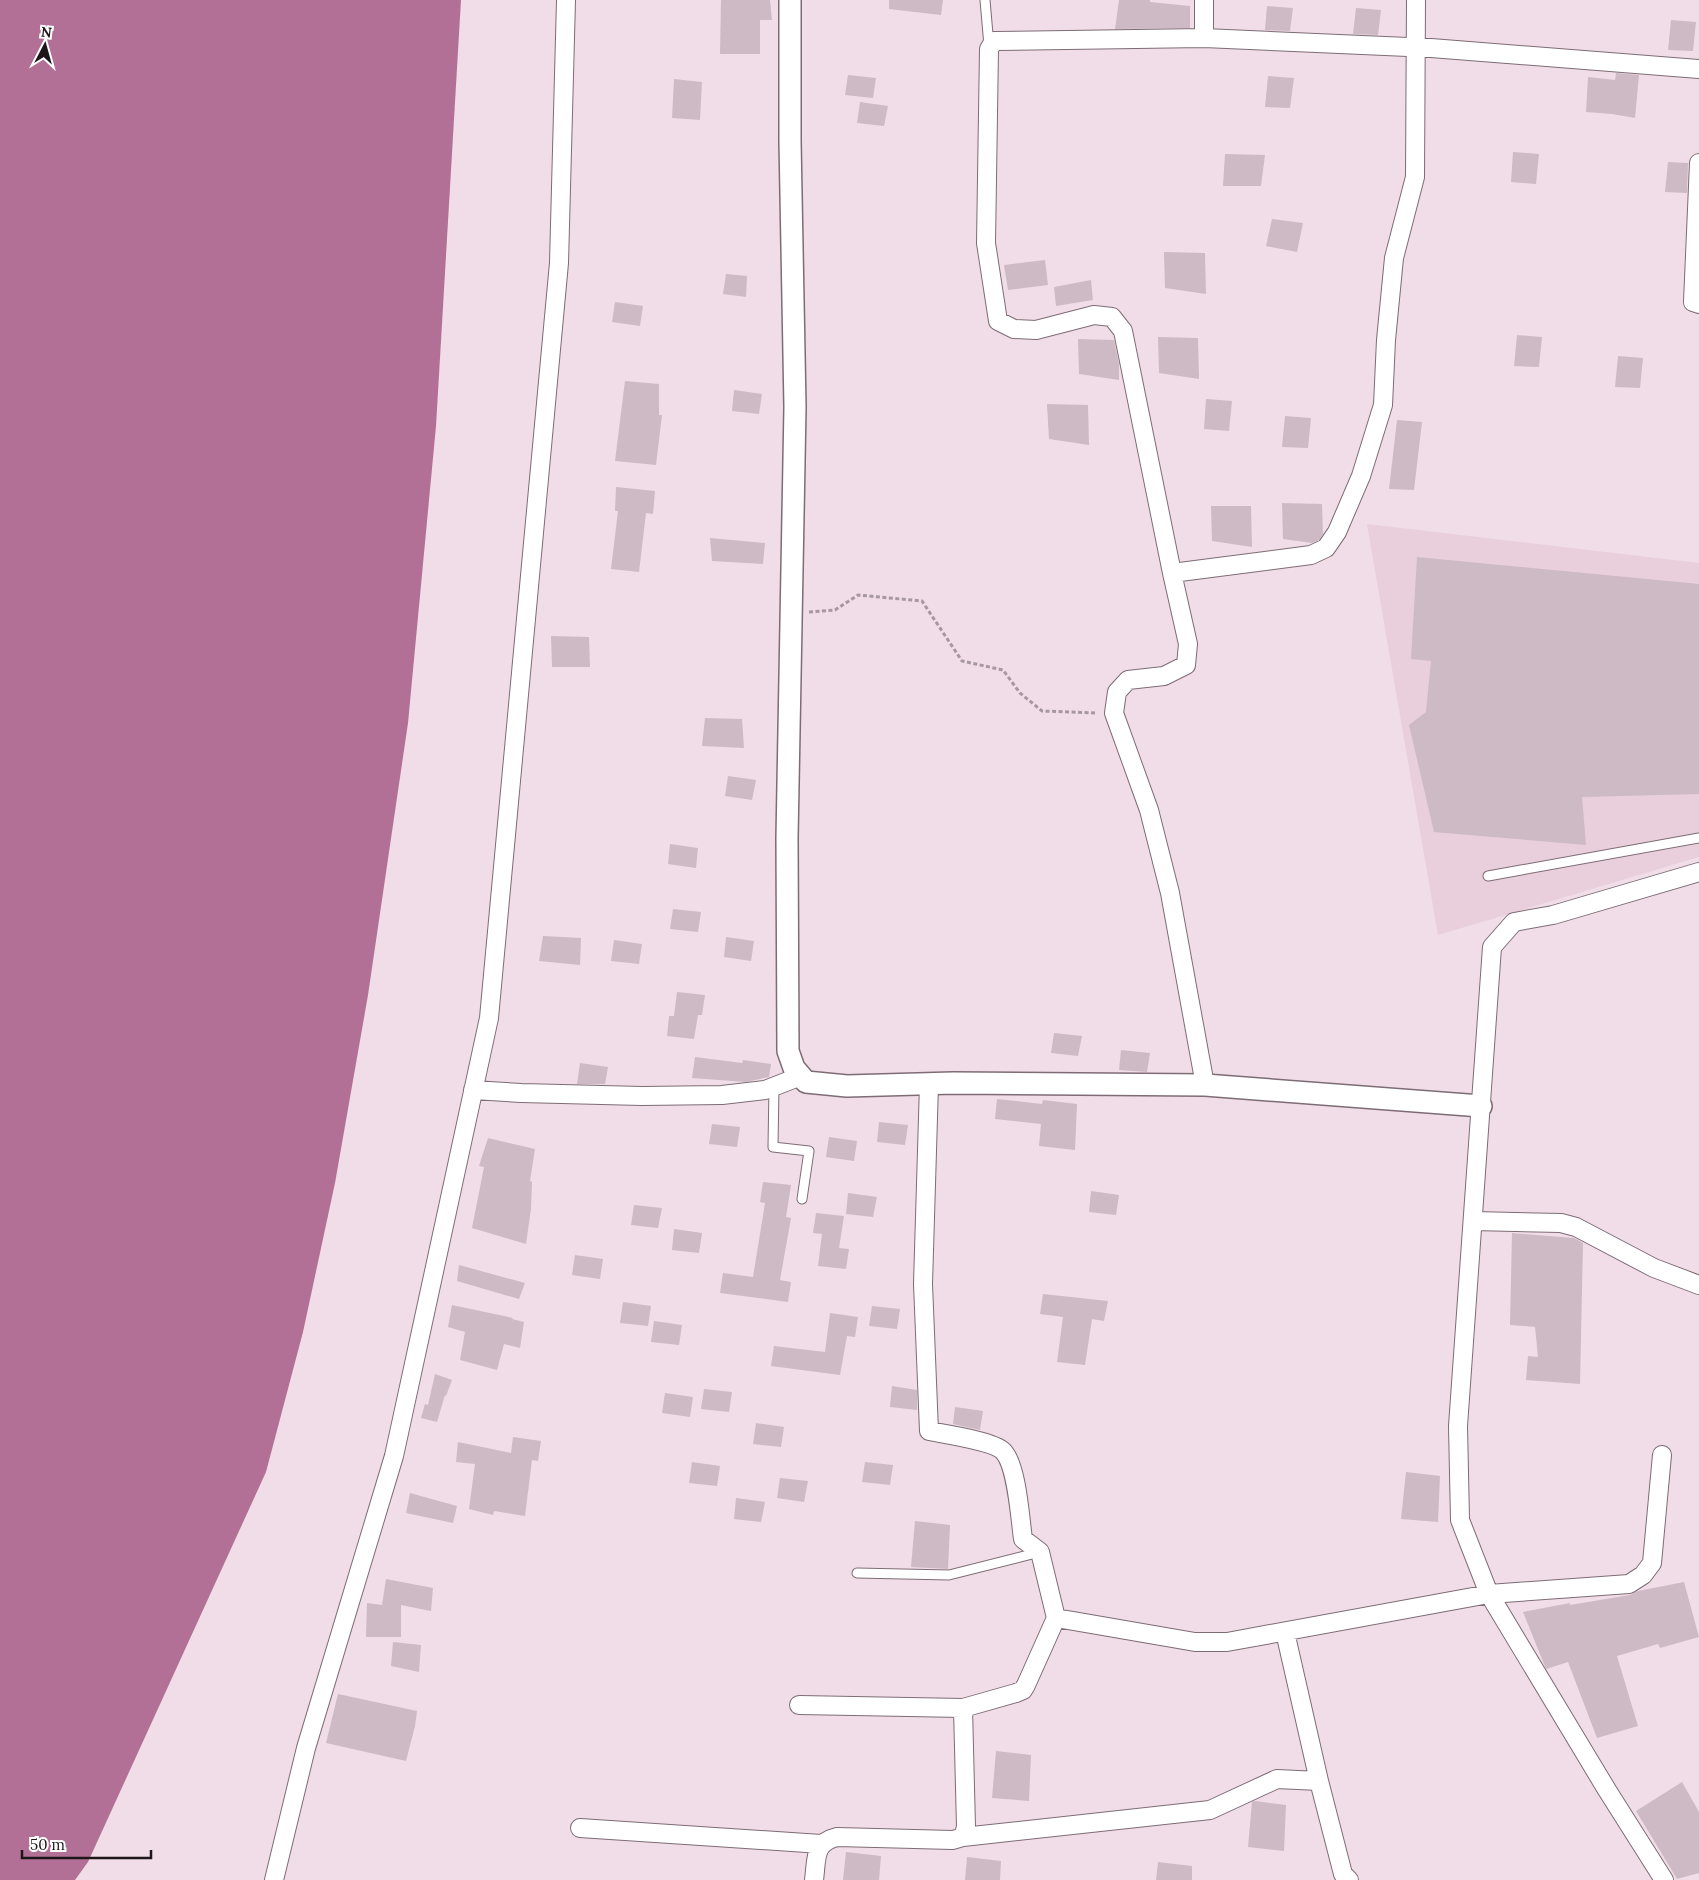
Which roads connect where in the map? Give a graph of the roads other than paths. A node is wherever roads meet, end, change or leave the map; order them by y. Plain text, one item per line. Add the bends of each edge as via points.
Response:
1 (566, 0) edge
2 (790, 0) edge
3 (985, 0) edge
4 (1204, 0) edge
5 (1416, 0) edge
6 (1204, 38) junction
7 (990, 48) junction
8 (1416, 48) junction
9 (1699, 69) edge
10 (1699, 162) edge
11 (1699, 304) edge
12 (1172, 572) junction
13 (1699, 838) edge
14 (1699, 872) edge
15 (1488, 876) dead end
16 (801, 1076) junction
17 (929, 1084) junction
18 (1205, 1085) junction
19 (774, 1086) junction
20 (473, 1090) junction
21 (1481, 1106) junction
22 (802, 1199) dead end
23 (1473, 1221) junction
24 (1699, 1286) edge
25 (1662, 1455) dead end
26 (1040, 1552) junction
27 (857, 1573) dead end
28 (1489, 1594) junction
29 (1056, 1618) junction
30 (1285, 1632) junction
31 (799, 1705) dead end
32 (963, 1708) junction
33 (1319, 1781) junction
34 (580, 1828) dead end
35 (963, 1837) junction
36 (821, 1844) junction
37 (274, 1880) edge
38 (814, 1880) edge
39 (1349, 1880) edge
40 (1664, 1880) edge

1 - 20 street via 559,263 489,1018
2 - 16 street via 795,407 787,838 788,1051 794,1068
3 - 7 lane
4 - 6 street
5 - 8 street
6 - 7 street via 994,41
6 - 8 street
7 - 12 street via 986,243 998,321 1014,329 1036,330 1094,315 1112,317 1123,331
8 - 9 street
8 - 12 street via 1415,177 1394,258 1383,405 1361,476 1337,532 1326,548 1311,555
10 - 11 street via 1693,302
12 - 18 street via 1188,644 1186,665 1164,676 1128,680 1117,692 1114,714 1149,810 1170,893
13 - 15 lane
14 - 21 street via 1553,915 1514,922 1492,947
16 - 17 street via 806,1082 847,1086
16 - 19 street
17 - 18 street
17 - 26 street via 923,1284 929,1431 974,1440 1002,1450 1012,1464 1023,1540
18 - 21 street
19 - 20 street via 722,1095 521,1094
19 - 22 lane via 773,1147 809,1151
20 - 37 street via 394,1456 306,1748
21 - 23 street
23 - 24 street via 1561,1223 1576,1227 1654,1268
23 - 28 street via 1458,1426 1460,1520
25 - 28 street via 1652,1563 1643,1575 1629,1584
26 - 27 lane via 949,1575
26 - 29 street
28 - 30 street
28 - 40 street
29 - 30 street via 1195,1642 1227,1642
29 - 32 street via 1022,1690
30 - 33 street
31 - 32 street
32 - 35 street via 966,1827
33 - 35 street via 1277,1779 1210,1810
33 - 39 street via 1343,1874
34 - 36 street
35 - 36 street via 953,1840 837,1837
36 - 38 street

